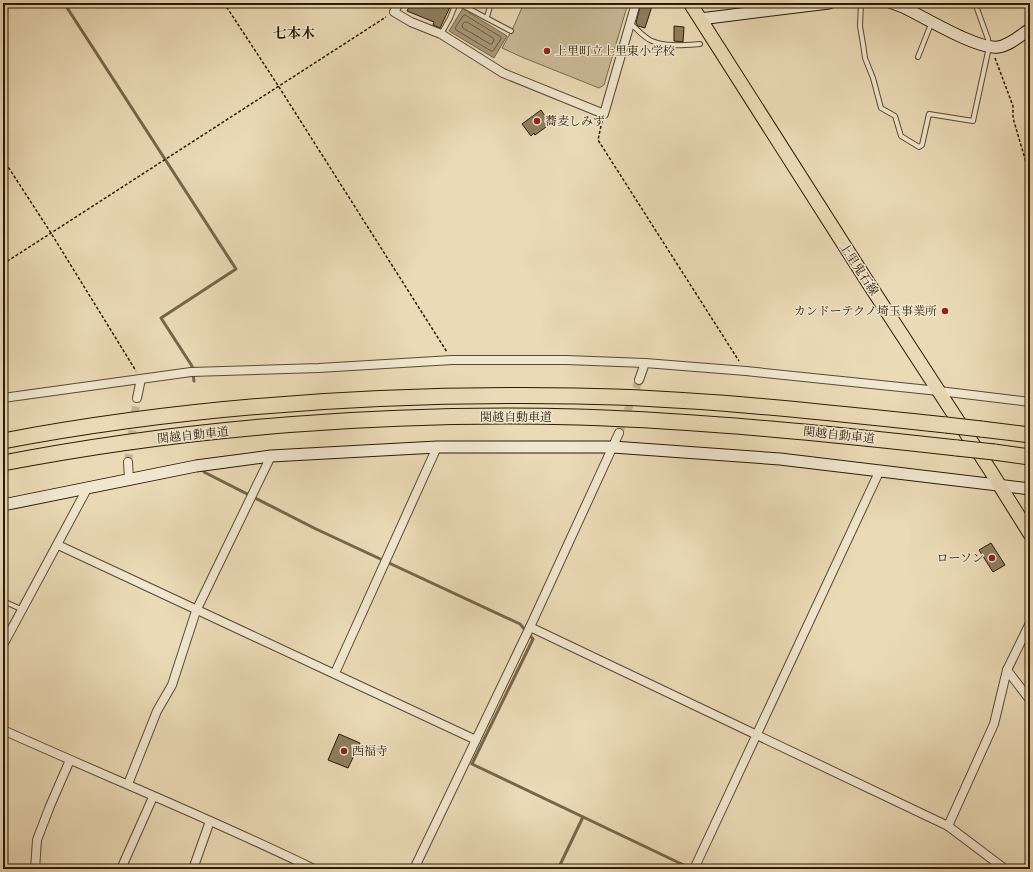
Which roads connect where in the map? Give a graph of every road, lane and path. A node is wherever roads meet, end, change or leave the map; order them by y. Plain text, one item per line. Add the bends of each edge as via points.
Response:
1 (224, 3) edge
2 (399, 3) edge
3 (457, 3) edge
4 (491, 3) edge
5 (636, 3) edge
6 (690, 3) edge
7 (829, 3) edge
8 (861, 3) edge
9 (892, 3) edge
10 (974, 3) edge
11 (394, 12) junction
12 (487, 17) junction
13 (700, 19) junction
14 (932, 22) junction
15 (630, 23) junction
16 (1030, 29) edge
17 (512, 31) dead end
18 (441, 34) junction
19 (700, 44) dead end
20 (991, 47) junction
21 (918, 57) dead end
22 (279, 87) junction
23 (604, 114) junction
24 (3, 159) edge
25 (1030, 176) edge
26 (51, 233) junction
27 (3, 264) edge
28 (452, 360) junction
29 (645, 363) junction
30 (746, 372) junction
31 (142, 379) junction
32 (639, 380) tunnel mouth
33 (939, 391) junction
34 (3, 398) edge
35 (137, 398) tunnel mouth
36 (1030, 402) edge
37 (619, 432) tunnel mouth
38 (1030, 435) edge
39 (3, 441) edge
40 (437, 447) junction
41 (613, 447) junction
42 (271, 456) junction
43 (1030, 457) edge
44 (128, 462) tunnel mouth
45 (3, 463) edge
46 (880, 470) junction
47 (129, 479) junction
48 (1000, 485) junction
49 (88, 487) junction
50 (1030, 489) edge
51 (3, 505) edge
52 (1030, 534) edge
53 (58, 545) junction
54 (3, 601) edge
55 (23, 610) junction
56 (196, 611) junction
57 (1030, 623) edge
58 (530, 627) junction
59 (3, 645) edge
60 (1007, 670) junction
61 (335, 673) junction
62 (1030, 700) edge
63 (3, 730) edge
64 (757, 736) junction
65 (476, 740) junction
66 (70, 760) junction
67 (128, 784) junction
68 (154, 797) junction
69 (210, 820) junction
70 (948, 826) junction
71 (299, 866) edge
72 (35, 869) edge
73 (121, 869) edge
74 (193, 869) edge
75 (314, 869) edge
76 (414, 869) edge
77 (694, 869) edge
78 (1005, 869) edge

1 - 22 path
2 - 11 street
3 - 12 lane
3 - 18 lane
4 - 12 lane
5 - 15 street
6 - 13 main road, 上里鬼石線
7 - 13 street
8 - 20 lane via 860,26 864,51 881,108 895,116 901,136 919,147 922,145 929,114 973,121
9 - 14 street
10 - 20 lane
11 - 18 street
11 - 22 path
12 - 17 lane
13 - 33 main road, 上里鬼石線
14 - 20 street via 966,39
14 - 21 lane
15 - 19 lane via 652,42
15 - 23 street
16 - 20 street via 1000,47
18 - 23 street via 503,73
20 - 25 path via 1013,106 1013,118
22 - 26 path
22 - 28 path
23 - 30 path via 598,140
24 - 26 path
26 - 27 path
26 - 31 path
28 - 29 street
28 - 31 street via 191,372
29 - 30 street
29 - 32 street
30 - 33 street
31 - 34 street
31 - 35 street
33 - 36 street
33 - 48 main road, 上里鬼石線
37 - 41 street
38 - 39 highway, 関越自動車道, bridge via 774,407 578,396 436,396 243,408 90,426
40 - 41 street
40 - 42 street
40 - 61 street
41 - 46 street via 780,459
41 - 58 street
42 - 47 street via 196,466
42 - 56 street
43 - 45 highway, 関越自動車道, bridge via 772,428 577,417 483,416 251,428 157,438
44 - 47 street
46 - 48 street
46 - 64 street
47 - 49 street
48 - 50 street
48 - 52 main road, 上里鬼石線
49 - 51 street
49 - 53 street
53 - 55 street
53 - 56 street
54 - 55 lane
55 - 59 street
56 - 61 street
56 - 67 street via 172,684 157,711
57 - 60 street
58 - 64 street
58 - 65 street
60 - 62 street
60 - 70 street via 994,724
61 - 65 street
63 - 66 street
64 - 70 street
64 - 77 street
65 - 76 street
66 - 67 street
66 - 72 street via 38,840
67 - 68 street
68 - 69 street
68 - 73 street
69 - 71 street
69 - 74 street
70 - 78 street
71 - 75 street

